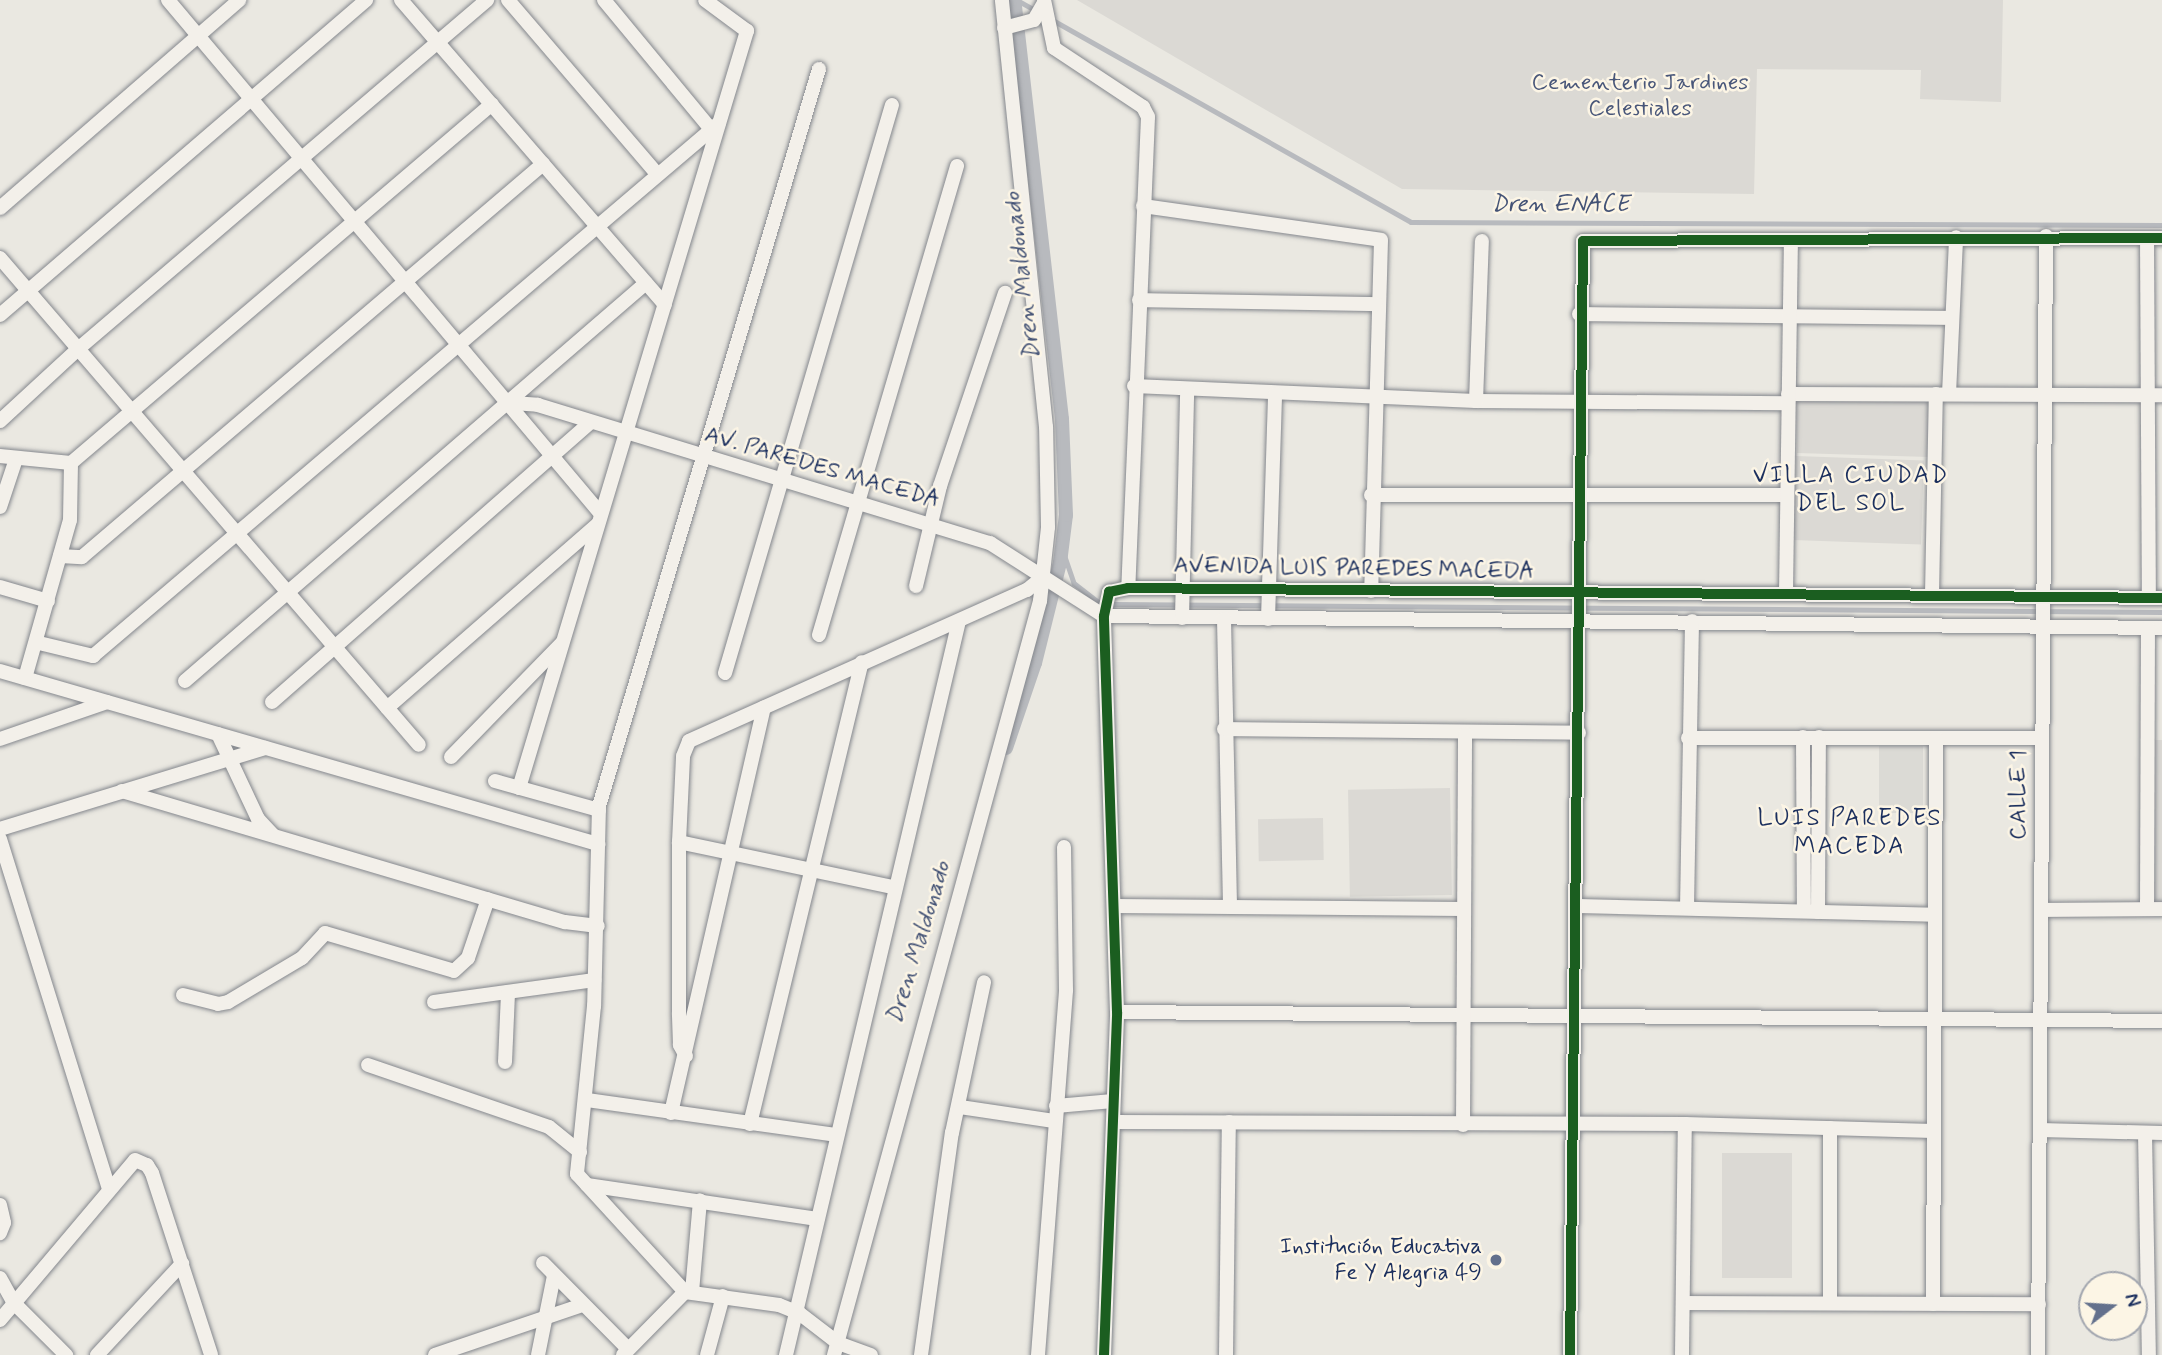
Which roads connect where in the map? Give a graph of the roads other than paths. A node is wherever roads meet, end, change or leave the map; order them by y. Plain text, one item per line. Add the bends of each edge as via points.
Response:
1 (167, 0) edge
2 (239, 0) edge
3 (366, 0) edge
4 (401, 0) edge
5 (486, 0) edge
6 (508, 0) edge
7 (604, 0) edge
8 (705, 0) edge
9 (1002, 0) edge
10 (1044, 1) edge
11 (1004, 28) junction
12 (195, 38) junction
13 (437, 42) junction
14 (819, 69) dead end
15 (247, 99) junction
16 (492, 104) junction
17 (892, 105) dead end
18 (714, 126) junction
19 (302, 161) junction
20 (543, 164) junction
21 (957, 166) dead end
22 (657, 174) junction
23 (1143, 205) junction
24 (0, 208) edge
25 (355, 223) junction
26 (597, 226) junction
27 (2046, 236) junction
28 (1956, 237) junction
29 (2154, 238) edge
30 (1482, 241) dead end
31 (1791, 242) junction
32 (0, 258) edge
33 (646, 283) junction
34 (407, 284) junction
35 (28, 291) junction
36 (1005, 293) dead end
37 (1139, 300) junction
38 (1376, 304) junction
39 (665, 305) junction
40 (1579, 314) junction
41 (0, 315) edge
42 (1788, 316) junction
43 (1952, 318) junction
44 (459, 344) junction
45 (78, 349) junction
46 (1134, 386) junction
47 (1187, 389) junction
48 (2045, 393) junction
49 (1275, 394) junction
50 (1942, 394) junction
51 (2156, 395) edge
52 (1375, 397) junction
53 (1788, 398) junction
54 (1476, 401) junction
55 (1577, 401) junction
56 (512, 403) junction
57 (131, 411) junction
58 (0, 421) edge
59 (591, 422) junction
60 (626, 434) junction
61 (0, 456) edge
62 (554, 456) junction
63 (704, 457) junction
64 (16, 459) junction
65 (71, 463) junction
66 (184, 472) junction
67 (780, 482) junction
68 (2155, 494) edge
69 (1371, 495) junction
70 (1580, 495) junction
71 (1787, 495) junction
72 (857, 503) junction
73 (0, 507) edge
74 (599, 519) junction
75 (932, 524) junction
76 (235, 531) junction
77 (61, 556) junction
78 (1043, 577) junction
79 (916, 586) dead end
80 (0, 587) edge
81 (1128, 588) junction
82 (1182, 589) junction
83 (1268, 589) junction
84 (286, 591) junction
85 (1371, 591) junction
86 (1579, 592) junction
87 (1786, 593) junction
88 (1932, 595) junction
89 (2044, 597) junction
90 (2156, 598) edge
91 (48, 601) junction
92 (1104, 616) junction
93 (1182, 618) junction
94 (1224, 619) junction
95 (1268, 619) junction
96 (1579, 620) junction
97 (959, 621) junction
98 (1692, 621) junction
99 (2043, 624) junction
100 (2155, 628) edge
101 (819, 635) dead end
102 (564, 641) junction
103 (38, 643) junction
104 (335, 647) junction
105 (862, 662) junction
106 (0, 671) edge
107 (725, 673) dead end
108 (25, 678) junction
109 (185, 681) dead end
110 (107, 702) junction
111 (272, 702) dead end
112 (387, 708) junction
113 (764, 708) junction
114 (1224, 729) junction
115 (1579, 733) junction
116 (218, 734) junction
117 (1465, 734) junction
118 (2155, 734) edge
119 (1803, 737) junction
120 (1819, 737) junction
121 (1936, 737) junction
122 (1688, 738) junction
123 (2042, 738) junction
124 (0, 740) edge
125 (419, 746) dead end
126 (267, 748) junction
127 (451, 757) dead end
128 (230, 759) junction
129 (495, 781) dead end
130 (519, 788) junction
131 (122, 791) junction
132 (599, 810) junction
133 (0, 829) edge
134 (274, 836) junction
135 (0, 839) edge
136 (679, 842) junction
137 (598, 844) junction
138 (1064, 847) dead end
139 (731, 850) junction
140 (815, 867) junction
141 (893, 887) junction
142 (488, 899) junction
143 (1115, 906) junction
144 (1578, 906) junction
145 (1230, 907) junction
146 (1688, 908) junction
147 (1463, 909) junction
148 (2147, 909) junction
149 (2162, 909) edge
150 (2042, 910) junction
151 (1811, 912) junction
152 (1934, 915) junction
153 (598, 926) junction
154 (595, 980) junction
155 (984, 982) dead end
156 (508, 992) junction
157 (183, 995) dead end
158 (434, 1002) dead end
159 (1117, 1012) junction
160 (1463, 1017) junction
161 (1576, 1018) junction
162 (2041, 1020) junction
163 (1935, 1021) junction
164 (2162, 1021) edge
165 (686, 1056) junction
166 (505, 1062) dead end
167 (368, 1065) dead end
168 (587, 1100) junction
169 (1113, 1101) junction
170 (1056, 1106) junction
171 (960, 1107) junction
172 (671, 1113) junction
173 (1054, 1121) junction
174 (1114, 1122) junction
175 (1229, 1122) junction
176 (750, 1124) junction
177 (1685, 1124) junction
178 (1463, 1125) junction
179 (1575, 1126) junction
180 (1830, 1128) junction
181 (2040, 1130) junction
182 (1933, 1131) junction
183 (2145, 1133) junction
184 (2162, 1133) edge
185 (836, 1135) junction
186 (580, 1152) junction
187 (587, 1185) junction
188 (109, 1188) junction
189 (700, 1200) junction
190 (0, 1205) edge
191 (818, 1219) junction
192 (0, 1233) edge
193 (543, 1263) dead end
194 (182, 1264) junction
195 (554, 1276) junction
196 (0, 1278) edge
197 (688, 1292) junction
198 (723, 1296) junction
199 (2156, 1302) edge
200 (14, 1303) junction
201 (1682, 1303) junction
202 (1830, 1303) junction
203 (1933, 1304) junction
204 (2039, 1304) junction
205 (583, 1305) junction
206 (799, 1313) junction
207 (542, 1319) junction
208 (0, 1320) edge
209 (836, 1349) edge
210 (456, 1351) edge
211 (626, 1352) edge
212 (66, 1355) edge
213 (97, 1355) edge
214 (211, 1355) edge
215 (435, 1355) edge
216 (538, 1355) edge
217 (707, 1355) edge
218 (786, 1355) edge
219 (871, 1355) edge
220 (921, 1355) edge
221 (1038, 1355) edge
222 (1104, 1355) edge
223 (1226, 1355) edge
224 (1570, 1355) edge
225 (1682, 1355) edge
226 (2038, 1355) edge
227 (2149, 1355) edge

1 - 12 street
2 - 12 street
3 - 15 street
4 - 13 street
5 - 13 street
6 - 22 street
7 - 18 street
8 - 18 street via 747,31
9 - 11 street
10 - 11 street via 1034,20
10 - 23 street via 1054,48 1143,107 1148,117
11 - 78 street via 1045,427 1048,527
12 - 15 street
12 - 24 street
13 - 16 street
13 - 19 street
14 - 63 street
15 - 19 street
15 - 35 street
16 - 20 street
16 - 25 street
17 - 67 street
18 - 22 street
18 - 39 street
19 - 25 street
19 - 45 street
20 - 26 street
20 - 34 street
21 - 72 street
22 - 26 street
23 - 37 street
23 - 38 street via 1381,240
25 - 34 street
25 - 57 street
26 - 33 street
26 - 44 street
27 - 28 street
27 - 29 street
27 - 48 street, CALLE 1
28 - 31 street
28 - 43 street
29 - 51 street
30 - 54 street
31 - 40 street via 1583,241
31 - 42 street
32 - 35 street
33 - 39 street
33 - 56 street
34 - 44 street
34 - 66 street
35 - 41 street
35 - 45 street
36 - 75 street
37 - 38 street
37 - 46 street
38 - 52 street
39 - 60 street
40 - 42 street
40 - 55 street
42 - 43 street
42 - 53 street
43 - 50 street
44 - 56 street
44 - 76 street
45 - 57 street
45 - 58 street
46 - 47 street
46 - 81 street
47 - 49 street
47 - 82 street
48 - 50 street
48 - 51 street
48 - 89 street, CALLE 1
49 - 52 street
49 - 83 street
50 - 53 street
50 - 88 street
51 - 68 street
52 - 54 street
52 - 69 street
53 - 55 street
53 - 71 street
54 - 55 street
55 - 70 street
56 - 59 street, AV. PAREDES MACEDA via 538,405
56 - 62 street
56 - 84 street
57 - 65 street
57 - 66 street
59 - 60 street, AV. PAREDES MACEDA
59 - 62 street
60 - 63 street, AV. PAREDES MACEDA
60 - 74 street
61 - 64 street
62 - 74 street
62 - 104 street
63 - 67 street, AV. PAREDES MACEDA
63 - 132 street
64 - 65 street
64 - 73 street
65 - 77 street via 70,520
66 - 76 street
66 - 77 street via 82,557
67 - 72 street, AV. PAREDES MACEDA
67 - 107 street
68 - 90 street
69 - 70 street
69 - 85 street
70 - 71 street
70 - 86 street
71 - 87 street
72 - 75 street, AV. PAREDES MACEDA
72 - 101 street
74 - 102 street
74 - 112 street
75 - 78 street, AV. PAREDES MACEDA via 990,543
75 - 79 street
76 - 84 street
76 - 103 street via 93,656
77 - 91 street
78 - 92 street, AV. PAREDES MACEDA
78 - 97 street via 1027,590
78 - 209 street
80 - 91 street
81 - 82 street, AVENIDA LUIS PAREDES MACEDA
81 - 92 street via 1110,592
82 - 83 street, AVENIDA LUIS PAREDES MACEDA
82 - 93 street
83 - 85 street, AVENIDA LUIS PAREDES MACEDA
83 - 95 street
84 - 104 street
84 - 109 street
85 - 86 street, AVENIDA LUIS PAREDES MACEDA
86 - 87 street, AVENIDA LUIS PAREDES MACEDA
86 - 96 street
87 - 88 street, AVENIDA LUIS PAREDES MACEDA
88 - 89 street, AVENIDA LUIS PAREDES MACEDA
89 - 90 street, AVENIDA LUIS PAREDES MACEDA
89 - 99 street, CALLE 1
91 - 103 street
92 - 93 street, AVENIDA LUIS PAREDES MACEDA
92 - 143 street
93 - 94 street, AVENIDA LUIS PAREDES MACEDA
94 - 95 street, AVENIDA LUIS PAREDES MACEDA
94 - 114 street
95 - 96 street, AVENIDA LUIS PAREDES MACEDA
96 - 98 street, AVENIDA LUIS PAREDES MACEDA
96 - 115 street
97 - 105 street
97 - 141 street
98 - 99 street, AVENIDA LUIS PAREDES MACEDA
98 - 122 street
99 - 100 street, AVENIDA LUIS PAREDES MACEDA
99 - 123 street, CALLE 1
100 - 118 street
102 - 127 street
102 - 130 street
103 - 108 street
104 - 111 street
104 - 112 street
105 - 113 street
105 - 140 street
106 - 108 street
108 - 110 street
110 - 116 street
110 - 124 street
112 - 125 street
113 - 136 street via 697,737 684,748
113 - 139 street
114 - 117 street
114 - 145 street
115 - 117 street
115 - 144 street
116 - 126 street
116 - 128 street
117 - 147 street
118 - 148 street
119 - 120 street
119 - 122 street
119 - 151 street
120 - 121 street
120 - 151 street
121 - 123 street
121 - 152 street
122 - 146 street
123 - 150 street, CALLE 1
126 - 128 street
126 - 137 street
128 - 131 street
128 - 134 street via 258,819
129 - 130 street
130 - 132 street
131 - 133 street
131 - 134 street
132 - 137 street
134 - 142 street
135 - 188 street
136 - 139 street
136 - 165 street via 680,1045
137 - 153 street
138 - 170 street via 1066,990
139 - 140 street
139 - 165 street
140 - 141 street
140 - 176 street
141 - 185 street
142 - 153 street via 565,922
142 - 157 street via 468,958 454,971 324,933 302,958 228,1002 218,1004
143 - 145 street
143 - 159 street
144 - 146 street
144 - 161 street
145 - 147 street
146 - 151 street
147 - 160 street
148 - 149 street
148 - 150 street
150 - 162 street, CALLE 1
151 - 152 street
152 - 163 street
153 - 154 street
154 - 156 street
154 - 168 street
155 - 171 street
156 - 158 street
156 - 166 street
159 - 160 street
159 - 169 street
160 - 161 street
160 - 178 street
161 - 163 street
161 - 179 street
162 - 163 street
162 - 164 street
162 - 181 street, CALLE 1
163 - 182 street
165 - 172 street
167 - 186 street via 550,1127
168 - 172 street
168 - 186 street
169 - 170 street
169 - 174 street
170 - 173 street
171 - 173 street
171 - 220 street
172 - 176 street
173 - 221 street
174 - 175 street
174 - 222 street
175 - 178 street
175 - 223 street
176 - 185 street
177 - 179 street
177 - 180 street
177 - 201 street
178 - 179 street
179 - 224 street
180 - 182 street
180 - 202 street
181 - 183 street
181 - 204 street, CALLE 1
182 - 203 street
183 - 184 street
183 - 199 street
185 - 191 street
186 - 187 street via 577,1174
187 - 189 street
187 - 197 street
188 - 194 street via 135,1160 147,1165
188 - 200 street
189 - 191 street
189 - 197 street
190 - 192 street
191 - 206 street
193 - 195 street
194 - 213 street
194 - 214 street
195 - 205 street
195 - 207 street
196 - 200 street
197 - 198 street
197 - 211 street
198 - 206 street via 760,1300
198 - 217 street
199 - 227 street
200 - 208 street
200 - 212 street
201 - 202 street
201 - 225 street
202 - 203 street
203 - 204 street
204 - 226 street, CALLE 1
205 - 207 street
205 - 211 street
206 - 209 street
206 - 218 street
207 - 210 street
207 - 216 street
209 - 219 street
210 - 215 street

